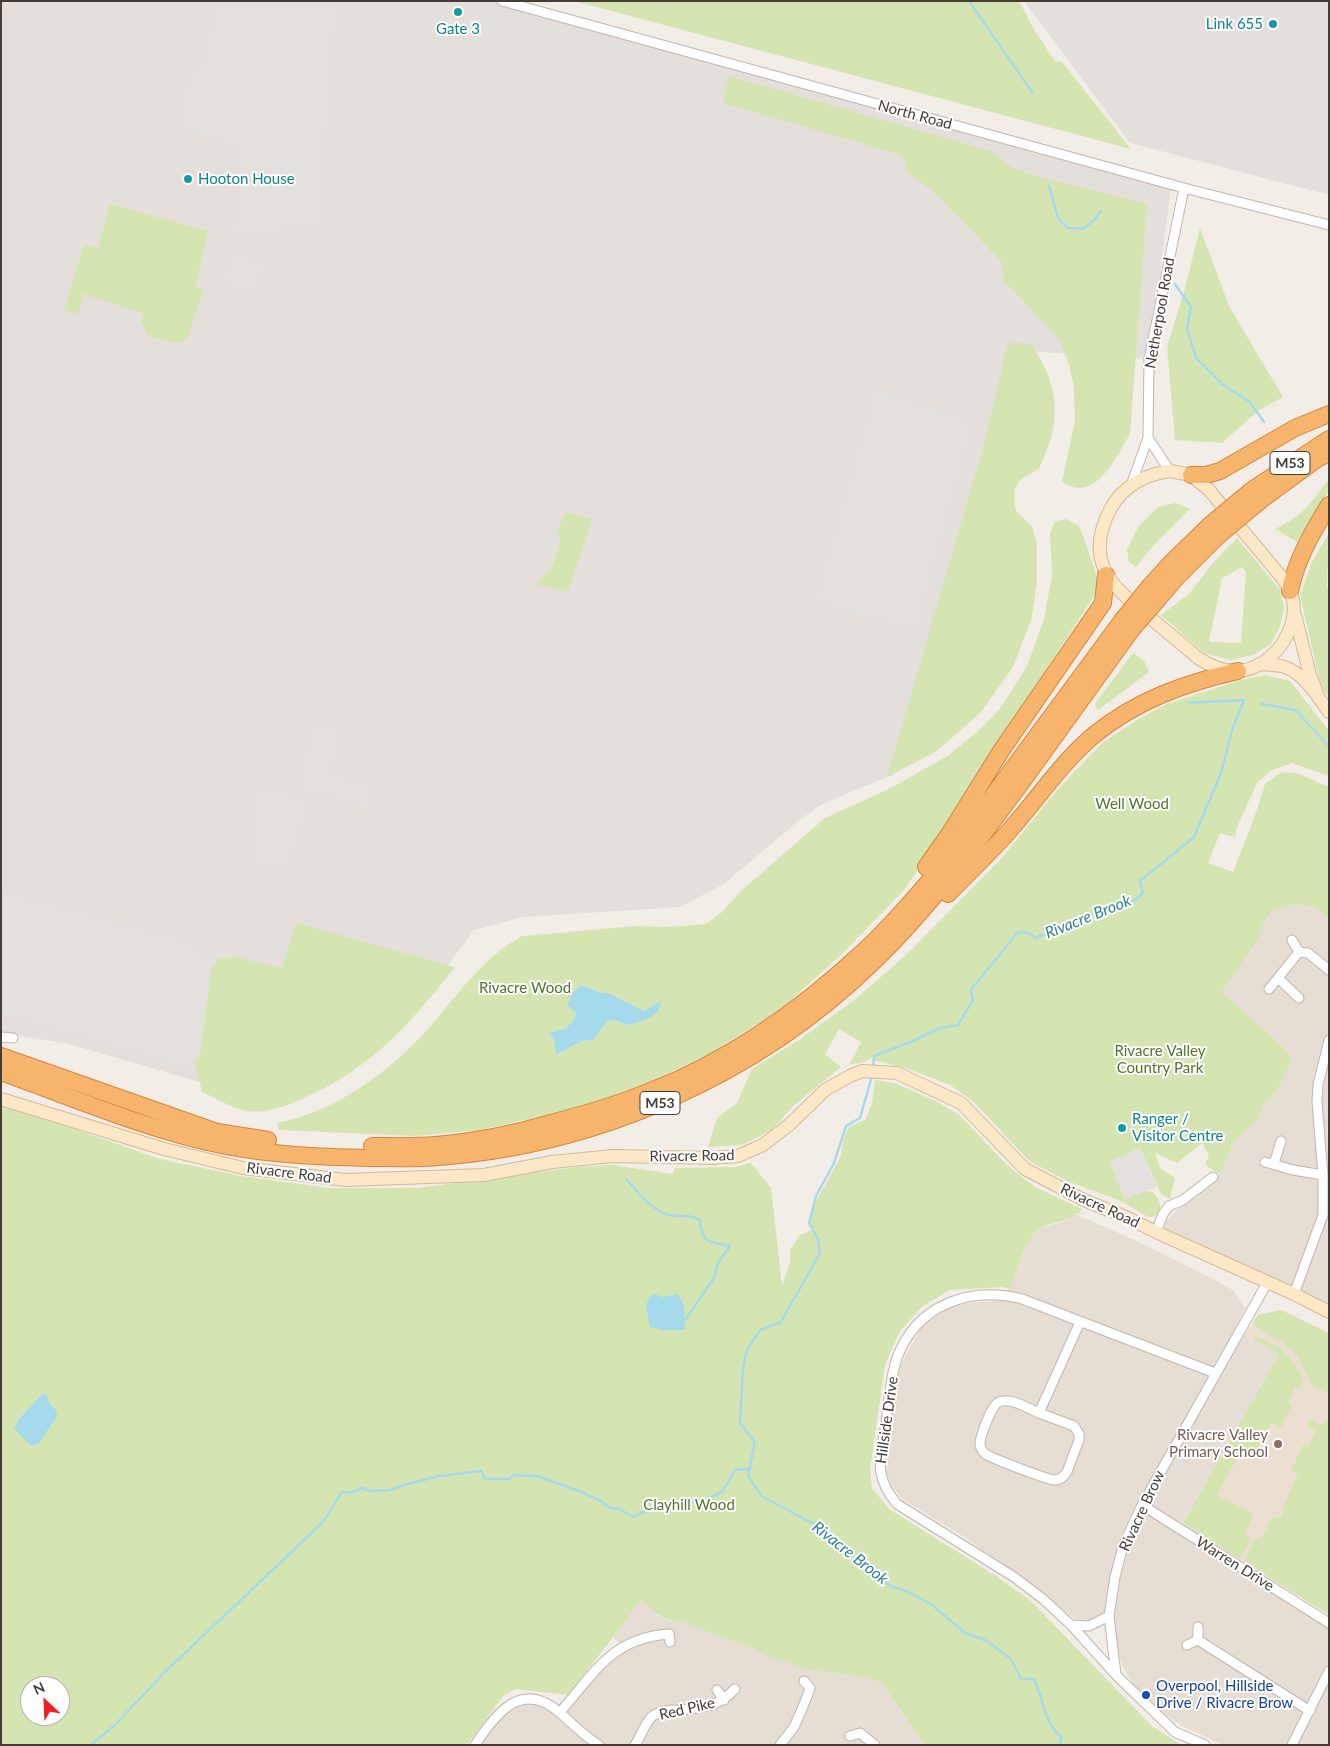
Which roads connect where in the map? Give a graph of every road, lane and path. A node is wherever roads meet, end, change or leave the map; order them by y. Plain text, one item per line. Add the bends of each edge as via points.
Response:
1 (502, 1) edge
2 (1184, 188) junction
3 (1329, 225) edge
4 (1329, 414) edge
5 (1148, 438) junction
6 (1329, 439) edge
7 (1329, 452) edge
8 (1170, 471) junction
9 (1191, 475) junction
10 (1131, 485) junction
11 (1256, 495) junction
12 (1329, 505) edge
13 (1106, 575) junction
14 (1290, 591) junction
15 (1294, 610) junction
16 (1259, 664) junction
17 (1238, 671) junction
18 (1318, 696) junction
19 (1329, 712) edge
20 (1292, 940) dead end
21 (1299, 952) junction
22 (869, 956) junction
23 (1329, 970) edge
24 (1278, 978) junction
25 (1269, 989) dead end
26 (1299, 998) dead end
27 (1, 1037) edge
28 (13, 1038) dead end
29 (1329, 1040) edge
30 (1, 1056) edge
31 (1, 1072) edge
32 (1, 1099) edge
33 (1282, 1141) dead end
34 (1323, 1175) junction
35 (1212, 1177) dead end
36 (1326, 1195) edge
37 (1156, 1232) junction
38 (1267, 1283) junction
39 (1294, 1294) junction
40 (1329, 1312) edge
41 (1080, 1322) junction
42 (1216, 1373) junction
43 (1039, 1413) junction
44 (1142, 1505) junction
45 (1108, 1616) junction
46 (1329, 1623) edge
47 (1071, 1625) junction
48 (1198, 1627) dead end
49 (671, 1635) dead end
50 (1198, 1640) junction
51 (1188, 1645) dead end
52 (1329, 1671) edge
53 (1116, 1676) junction
54 (811, 1684) dead end
55 (717, 1690) dead end
56 (735, 1690) dead end
57 (724, 1700) junction
58 (1310, 1711) junction
59 (560, 1712) junction
60 (850, 1736) dead end
61 (475, 1745) edge
62 (599, 1745) edge
63 (635, 1745) edge
64 (780, 1745) edge
65 (874, 1745) edge
66 (1205, 1745) edge
67 (1292, 1745) edge

1 - 2 street, North Road
2 - 3 street, North Road
2 - 5 street, Netherpool Road via 1149,359
4 - 9 highway via 1295,428 1220,471
5 - 8 street
5 - 10 street, Netherpool Road
6 - 11 highway, M53
7 - 11 highway, M53
8 - 9 main road
8 - 10 main road via 1157,472
9 - 14 main road via 1209,490
10 - 13 main road via 1118,497 1105,520 1100,550
11 - 22 highway, M53, bridge via 1214,530 1176,577 1155,592 1126,626 976,844 906,928
12 - 14 highway via 1305,549
13 - 17 main road via 1125,597 1198,658 1211,666
13 - 22 highway via 1102,603 1001,751
14 - 15 main road
15 - 16 main road via 1291,629 1283,643 1271,657
15 - 18 main road
16 - 17 main road
16 - 18 main road via 1287,668
17 - 22 highway via 1200,679 1139,704 1094,735 1014,825 913,930
18 - 19 main road
20 - 21 street
21 - 23 street via 1308,953
21 - 24 street
22 - 30 highway, M53 via 746,1042 649,1092 532,1128 490,1138 436,1145 286,1143 217,1132
22 - 31 highway, M53 via 826,1004 728,1070 626,1117 576,1133 482,1153 436,1158 334,1157 225,1146 167,1132
24 - 25 street
24 - 26 street
27 - 28 street
29 - 34 street via 1317,1102
32 - 37 main road, Rivacre Road via 164,1149 243,1168 346,1180 484,1175 552,1162 612,1156 738,1156 764,1146 825,1090 850,1076 862,1071 897,1073 961,1103 1024,1170
33 - 34 street via 1270,1163
34 - 36 street
35 - 37 street via 1183,1200 1169,1206
36 - 39 street
37 - 38 main road, Rivacre Road
38 - 39 main road, Rivacre Road
38 - 42 street, Rivacre Brow
39 - 40 main road, Rivacre Road
41 - 42 street, Hillside Drive
41 - 43 street
41 - 47 street, Hillside Drive via 1022,1299 993,1295 968,1296 930,1313 918,1324 897,1358 879,1470 887,1493 897,1504 1014,1577
42 - 44 street, Rivacre Brow
43 - 43 street via 1006,1400 1000,1402 993,1408 980,1446 986,1455 1048,1479 1060,1479 1079,1440 1078,1434 1074,1426
44 - 45 street, Rivacre Brow via 1123,1546
44 - 46 street, Warren Drive
45 - 47 street via 1089,1626
45 - 53 street, Rivacre Brow
47 - 53 street, Hillside Drive
48 - 50 street
49 - 59 street via 638,1639 611,1654
50 - 51 street
50 - 58 street
52 - 58 street
53 - 66 street, Hillside Drive via 1175,1732
54 - 64 street via 804,1706
55 - 57 street, Red Pike
56 - 57 street, Red Pike
57 - 63 street, Red Pike via 709,1707 663,1711 654,1715
58 - 67 street
59 - 61 street via 542,1700 527,1698 518,1701 502,1710
59 - 62 street
60 - 65 street via 860,1728

